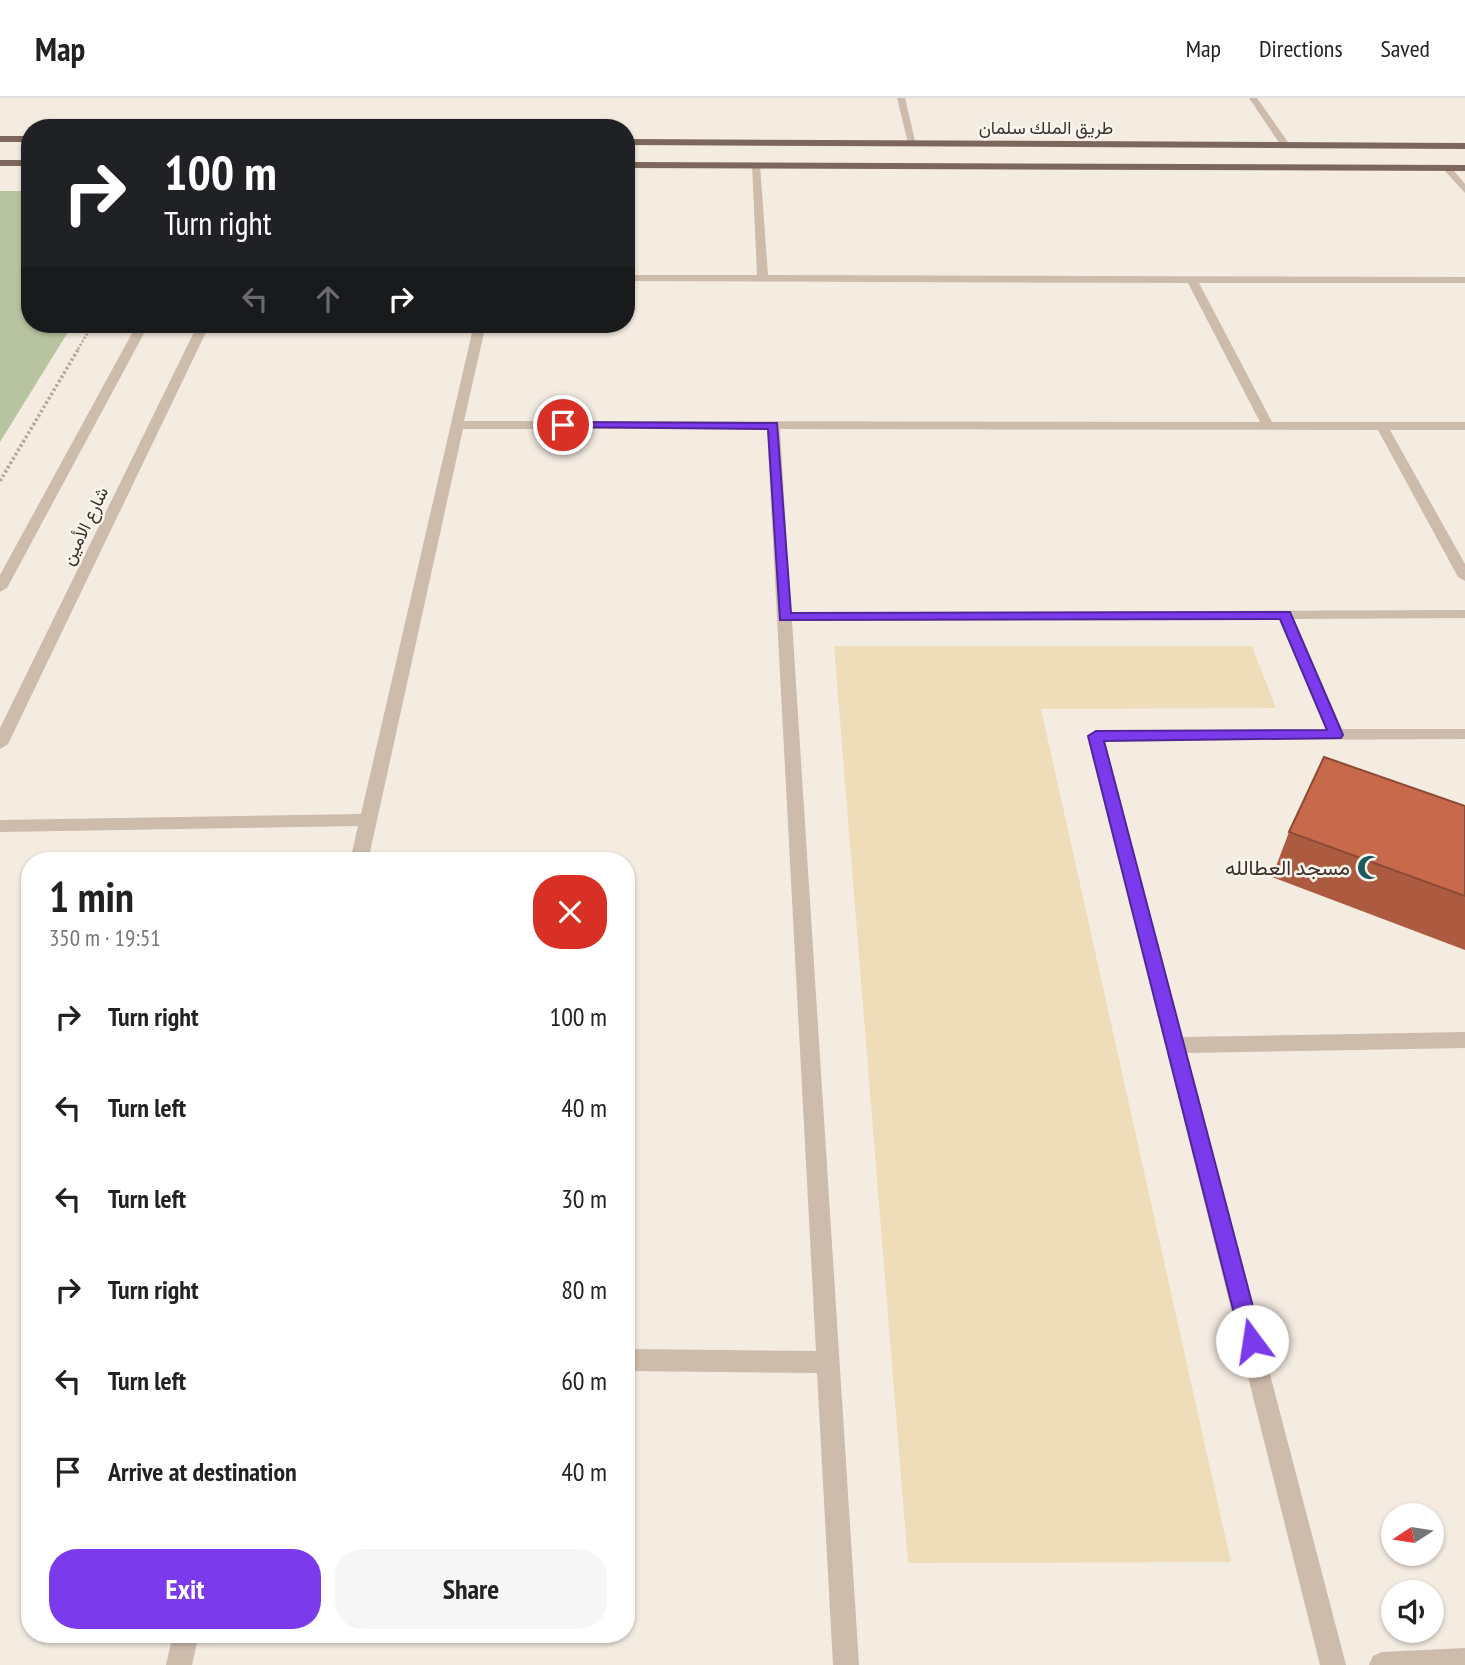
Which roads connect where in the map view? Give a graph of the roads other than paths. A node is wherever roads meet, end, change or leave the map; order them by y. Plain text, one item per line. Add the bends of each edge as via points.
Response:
1 (901, 98) edge
2 (1253, 98) edge
3 (0, 139) edge
4 (21, 139) edge
5 (635, 142) edge
6 (912, 143) junction
7 (1284, 145) junction
8 (1465, 146) edge
9 (0, 163) edge
10 (21, 163) edge
11 (635, 165) edge
12 (755, 165) junction
13 (1447, 168) junction
14 (1465, 168) edge
15 (1465, 190) edge
16 (635, 278) edge
17 (763, 278) junction
18 (1192, 279) junction
19 (1465, 280) edge
20 (138, 333) edge
21 (200, 333) edge
22 (478, 333) edge
23 (457, 425) junction
24 (773, 425) junction
25 (1268, 426) junction
26 (1382, 426) junction
27 (1465, 426) edge
28 (1465, 577) edge
29 (0, 588) edge
30 (1465, 614) edge
31 (1285, 615) junction
32 (785, 617) junction
33 (1465, 734) edge
34 (1336, 735) junction
35 (0, 744) edge
36 (368, 820) junction
37 (0, 826) edge
38 (361, 852) edge
39 (1465, 1040) edge
40 (1177, 1045) junction
41 (635, 1360) edge
42 (829, 1362) junction
43 (184, 1643) edge
44 (1465, 1661) edge
45 (179, 1665) edge
46 (846, 1665) edge
47 (1333, 1665) edge
48 (1382, 1665) edge

1 - 6 street
2 - 7 street
3 - 4 main road
5 - 6 main road, طريق الملك سلمان
6 - 7 main road, طريق الملك سلمان
7 - 8 main road, طريق الملك سلمان
9 - 10 main road
11 - 12 main road, طريق الملك سلمان
12 - 13 main road, طريق الملك سلمان
12 - 17 street
13 - 14 main road, طريق الملك سلمان
13 - 15 street
16 - 17 street
17 - 18 street
18 - 19 street
18 - 25 street
20 - 29 street
21 - 35 street, شارع الأمين
22 - 23 street
23 - 24 street
23 - 36 street
24 - 25 street
24 - 32 street
25 - 26 street
26 - 27 street
26 - 28 street
30 - 31 street
31 - 32 street
31 - 34 street
32 - 42 street
33 - 34 street
34 - 40 street via 1096,736
36 - 37 street
36 - 38 street
39 - 40 street
40 - 47 street
41 - 42 street
42 - 46 street
43 - 45 street
44 - 48 street

